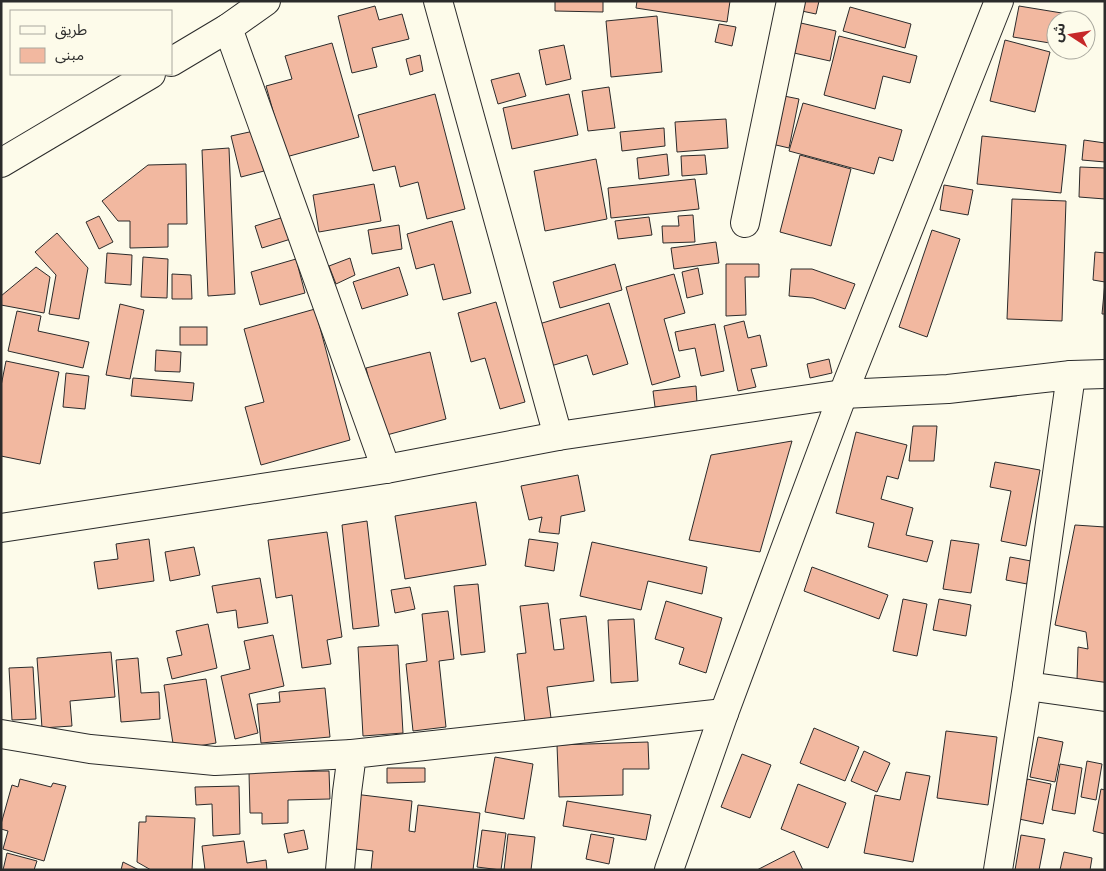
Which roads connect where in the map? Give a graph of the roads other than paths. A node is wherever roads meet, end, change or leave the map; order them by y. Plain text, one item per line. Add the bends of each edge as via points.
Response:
1 (266, 1) edge
2 (438, 1) edge
3 (791, 1) edge
4 (1000, 1) edge
5 (228, 28) junction
6 (172, 61) edge
7 (149, 75) edge
8 (1, 163) edge
9 (745, 223) dead end
10 (1105, 374) edge
11 (1072, 376) junction
12 (842, 394) junction
13 (558, 436) junction
14 (386, 469) junction
15 (1, 528) edge
16 (1027, 686) junction
17 (1105, 697) edge
18 (724, 713) junction
19 (1, 734) edge
20 (352, 754) junction
21 (340, 870) edge
22 (668, 870) edge
23 (998, 870) edge

1 - 5 street
2 - 13 street
3 - 9 street
4 - 12 street
5 - 6 street
5 - 14 street
7 - 8 street
10 - 11 street
11 - 12 street via 948,389
11 - 16 street
12 - 13 street
12 - 18 street
13 - 14 street
14 - 15 street
16 - 17 street
16 - 23 street
18 - 20 street
18 - 22 street
19 - 20 street via 90,749 215,761
20 - 21 street

